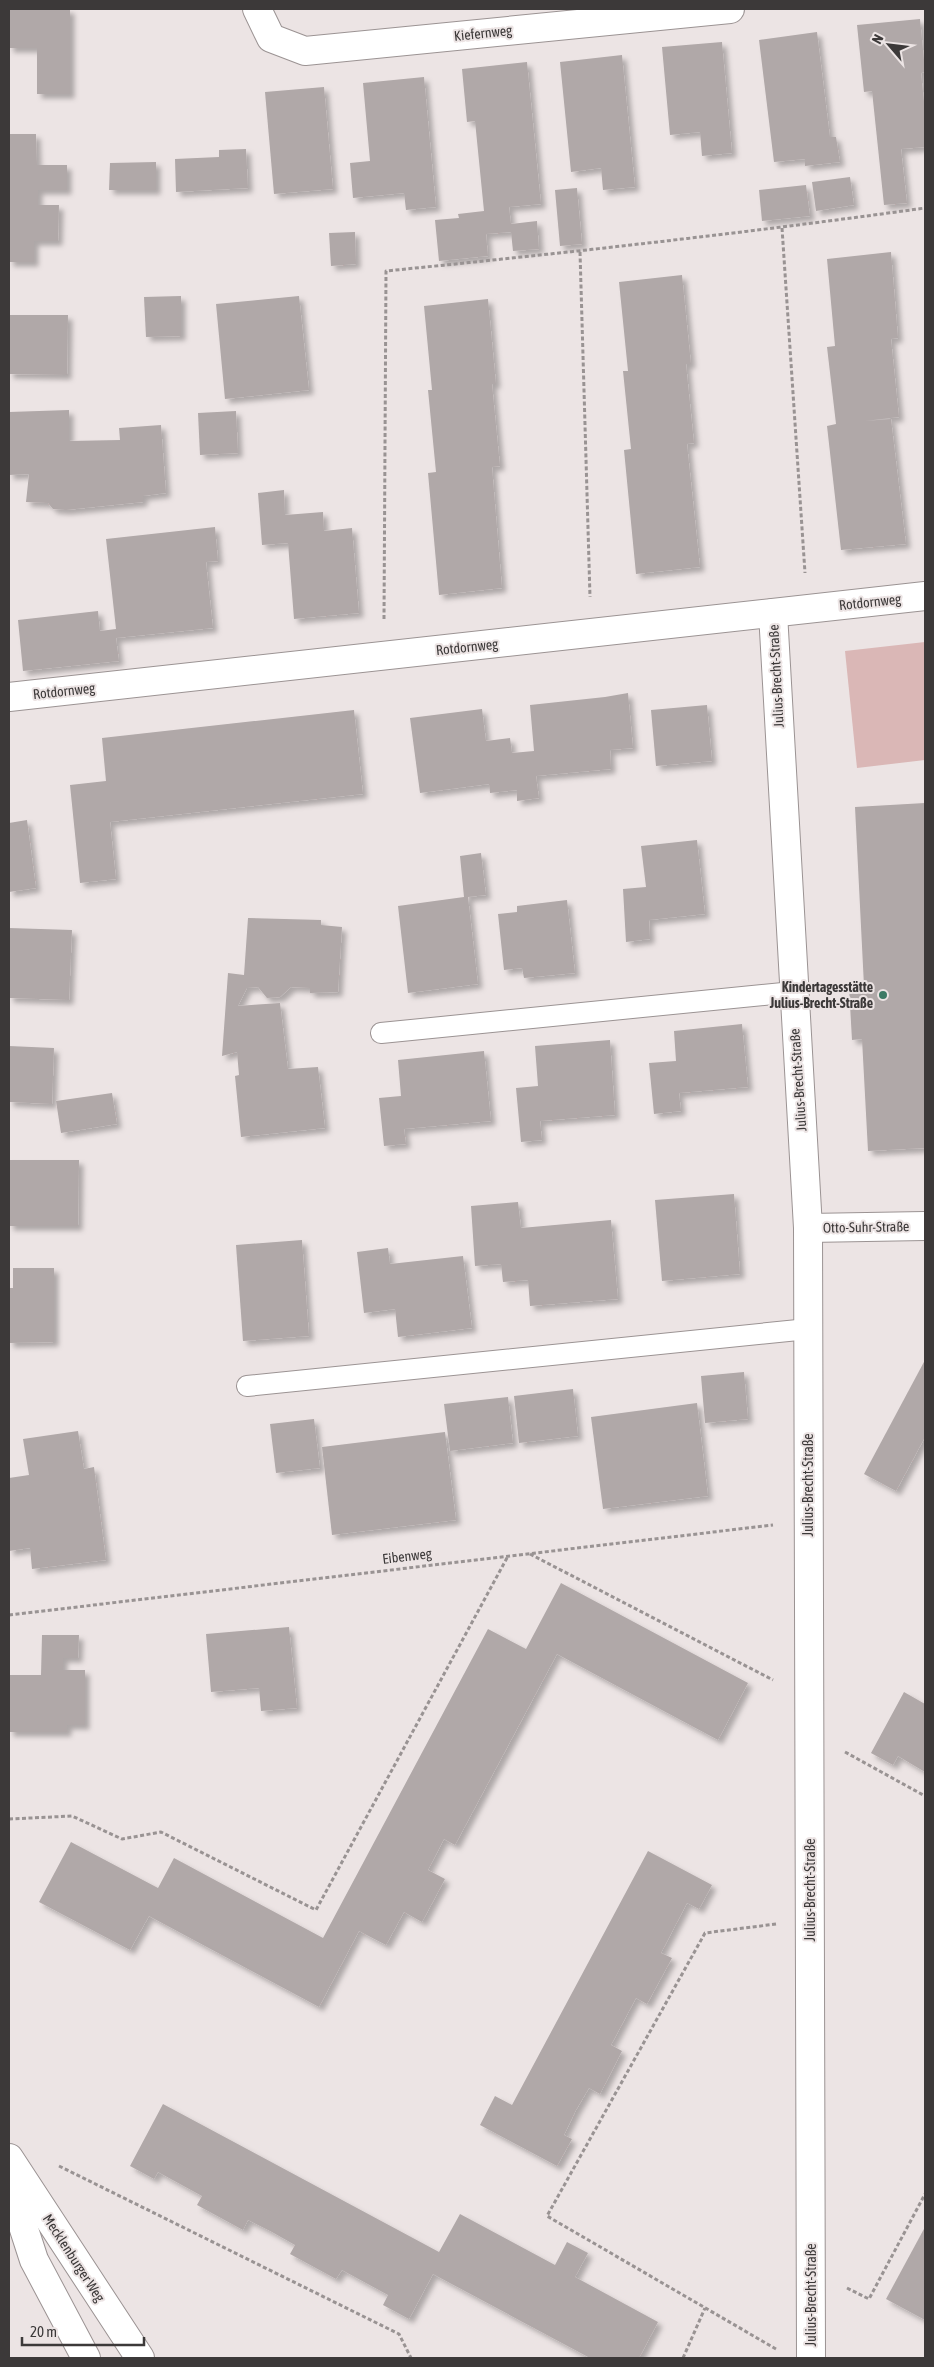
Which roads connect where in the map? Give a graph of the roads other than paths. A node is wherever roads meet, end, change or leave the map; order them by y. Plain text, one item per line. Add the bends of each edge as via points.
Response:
1 (257, 9) edge
2 (730, 9) edge
3 (925, 596) edge
4 (773, 613) junction
5 (9, 697) edge
6 (793, 992) junction
7 (380, 1033) dead end
8 (925, 1226) edge
9 (808, 1228) junction
10 (808, 1329) junction
11 (247, 1386) dead end
12 (9, 2158) edge
13 (9, 2183) edge
14 (86, 2358) edge
15 (140, 2358) edge
16 (811, 2358) edge

1 - 2 street, Kiefernweg via 271,38 304,51
3 - 4 street, Rotdornweg
4 - 5 street, Rotdornweg
4 - 6 street, Julius-Brecht-Straße
6 - 7 lane
6 - 9 street, Julius-Brecht-Straße
8 - 9 street, Otto-Suhr-Straße
9 - 10 street, Julius-Brecht-Straße
10 - 11 lane
10 - 16 street, Julius-Brecht-Straße
12 - 15 street, Mecklenburger Weg
13 - 14 street, Mecklenburger Weg via 34,2260

